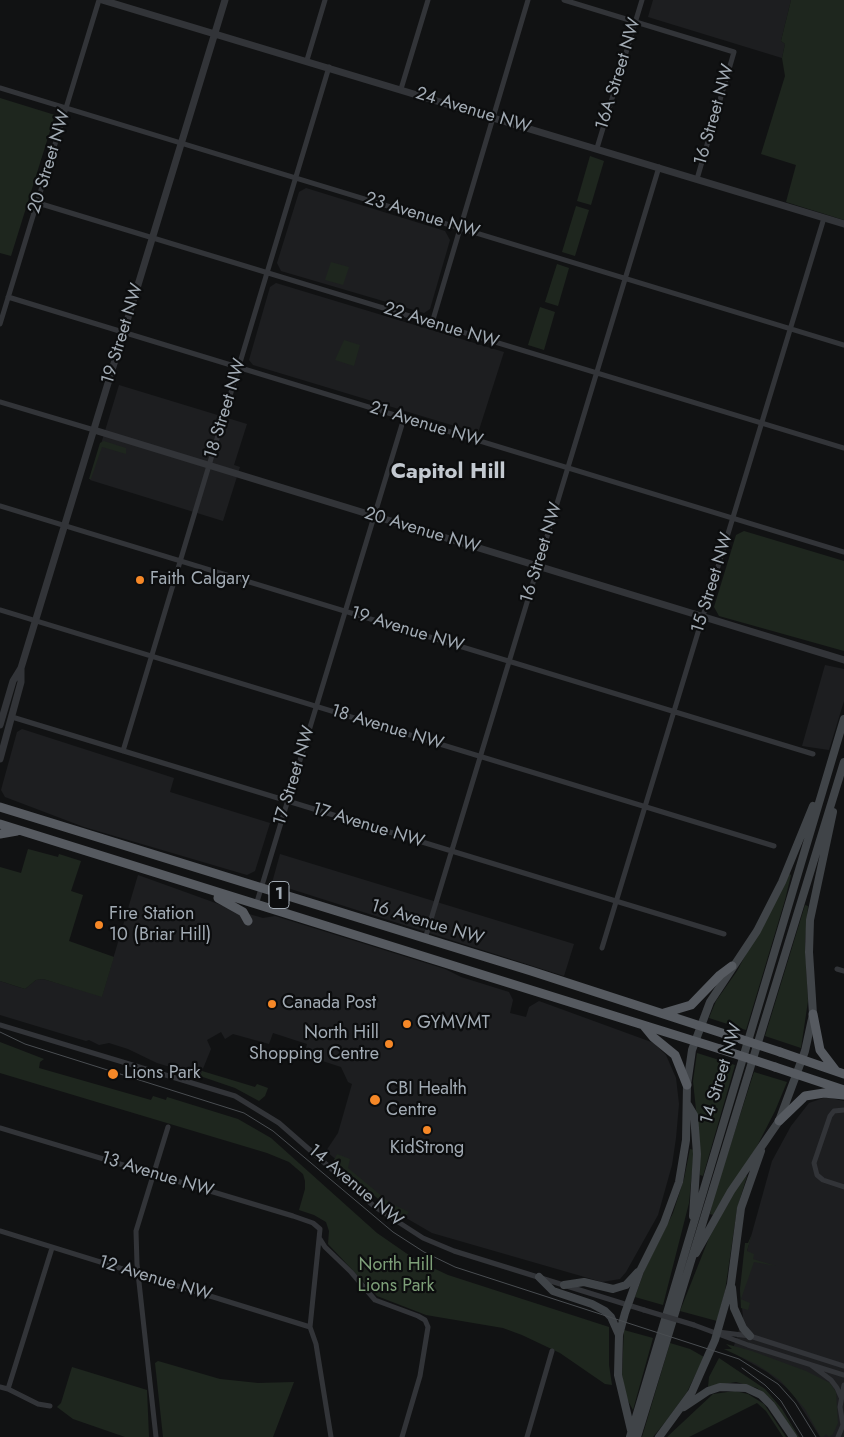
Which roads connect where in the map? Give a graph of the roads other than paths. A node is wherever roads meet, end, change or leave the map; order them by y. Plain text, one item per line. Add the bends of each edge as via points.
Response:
1 (101, 0) edge
2 (225, 0) edge
3 (325, 0) edge
4 (428, 0) edge
5 (528, 0) edge
6 (564, 0) edge
7 (642, 0) edge
8 (635, 22) junction
9 (215, 32) junction
10 (307, 60) junction
11 (329, 67) junction
12 (0, 88) edge
13 (401, 89) junction
14 (66, 108) junction
15 (494, 117) junction
16 (181, 143) junction
17 (597, 148) junction
18 (659, 167) junction
19 (296, 178) junction
20 (697, 179) junction
21 (38, 203) junction
22 (824, 218) junction
23 (844, 224) edge
24 (461, 228) junction
25 (152, 238) junction
26 (268, 272) junction
27 (625, 278) junction
28 (8, 297) junction
29 (432, 323) junction
30 (0, 324) edge
31 (790, 329) junction
32 (124, 332) junction
33 (844, 345) edge
34 (239, 368) junction
35 (596, 373) junction
36 (0, 402) edge
37 (404, 418) junction
38 (762, 423) junction
39 (94, 430) junction
40 (844, 448) edge
41 (209, 465) junction
42 (568, 468) junction
43 (0, 506) edge
44 (374, 516) junction
45 (733, 518) junction
46 (64, 526) junction
47 (844, 552) edge
48 (180, 561) junction
49 (538, 567) junction
50 (0, 610) edge
51 (345, 611) junction
52 (702, 617) junction
53 (36, 621) junction
54 (151, 656) junction
55 (844, 660) edge
56 (510, 662) junction
57 (21, 668) junction
58 (316, 706) junction
59 (674, 712) junction
60 (1, 714) edge
61 (12, 717) junction
62 (844, 719) edge
63 (0, 725) edge
64 (123, 751) junction
65 (813, 754) dead end
66 (481, 756) junction
67 (0, 760) edge
68 (844, 762) edge
69 (827, 777) junction
70 (838, 781) junction
71 (288, 801) junction
72 (0, 807) edge
73 (645, 807) junction
74 (0, 824) edge
75 (19, 830) junction
76 (0, 834) edge
77 (774, 846) dead end
78 (451, 851) junction
79 (261, 889) junction
80 (208, 890) junction
81 (616, 902) junction
82 (256, 905) junction
83 (248, 921) dead end
84 (724, 934) dead end
85 (425, 940) junction
86 (602, 948) dead end
87 (732, 966) junction
88 (837, 969) dead end
89 (844, 971) edge
90 (664, 1013) junction
91 (813, 1014) junction
92 (0, 1025) edge
93 (700, 1025) junction
94 (644, 1026) junction
95 (695, 1042) junction
96 (802, 1059) junction
97 (840, 1073) edge
98 (797, 1074) junction
99 (687, 1085) junction
100 (844, 1090) edge
101 (844, 1095) edge
102 (688, 1105) junction
103 (844, 1110) edge
104 (779, 1121) junction
105 (168, 1127) dead end
106 (0, 1128) edge
107 (764, 1144) junction
108 (153, 1174) junction
109 (844, 1186) edge
110 (693, 1221) junction
111 (0, 1232) edge
112 (320, 1238) junction
113 (52, 1248) junction
114 (692, 1258) junction
115 (640, 1271) junction
116 (138, 1272) junction
117 (539, 1277) junction
118 (731, 1284) junction
119 (564, 1285) junction
120 (628, 1304) junction
121 (310, 1327) junction
122 (718, 1332) junction
123 (619, 1335) junction
124 (750, 1336) junction
125 (552, 1351) dead end
126 (809, 1364) junction
127 (844, 1366) edge
128 (844, 1375) edge
129 (844, 1385) edge
130 (0, 1387) edge
131 (8, 1389) junction
132 (841, 1399) junction
133 (50, 1406) dead end
134 (680, 1410) junction
135 (633, 1435) edge
136 (156, 1437) edge
137 (331, 1437) edge
138 (402, 1437) edge
139 (527, 1437) edge
140 (659, 1437) edge
141 (793, 1437) edge
142 (838, 1437) edge

1 - 9 street, 24 Avenue NW
1 - 14 street, 20 Street NW
2 - 9 street, 19 Street NW
3 - 10 street
4 - 13 street
5 - 15 street
6 - 8 street
7 - 8 street, 16A Street NW
8 - 17 street, 16A Street NW
8 - 20 street, 16 Street NW via 734,52
9 - 10 street, 24 Avenue NW
9 - 16 street, 19 Street NW
10 - 11 street, 24 Avenue NW
11 - 13 street, 24 Avenue NW
11 - 19 street, 18 Street NW
12 - 14 street, 23 Avenue NW
13 - 15 street, 24 Avenue NW
14 - 16 street, 23 Avenue NW
14 - 21 street, 20 Street NW
15 - 17 street, 24 Avenue NW
15 - 24 street
16 - 19 street, 23 Avenue NW
16 - 25 street, 19 Street NW
17 - 18 street, 24 Avenue NW
18 - 20 street, 24 Avenue NW
18 - 27 street, 16 Street NW
19 - 24 street, 23 Avenue NW
19 - 26 street, 18 Street NW
20 - 22 street, 24 Avenue NW
21 - 25 street, 22 Avenue NW
21 - 28 street, 20 Street NW
22 - 23 street, 24 Avenue NW
22 - 31 street, 15 Street NW
24 - 27 street, 23 Avenue NW
24 - 29 street
25 - 26 street, 22 Avenue NW
25 - 32 street, 19 Street NW
26 - 29 street, 22 Avenue NW
26 - 34 street, 18 Street NW
27 - 31 street, 23 Avenue NW
27 - 35 street, 16 Street NW
28 - 30 street, 20 Street NW
28 - 32 street, 21 Avenue NW
29 - 35 street, 22 Avenue NW
31 - 33 street, 23 Avenue NW
31 - 38 street, 15 Street NW
32 - 34 street, 21 Avenue NW
32 - 39 street, 19 Street NW
34 - 37 street, 21 Avenue NW
34 - 41 street, 18 Street NW
35 - 38 street, 22 Avenue NW
35 - 42 street, 16 Street NW
36 - 39 street, 20 Avenue NW
37 - 42 street, 21 Avenue NW
37 - 44 street, 17 Street NW
38 - 40 street, 22 Avenue NW
38 - 45 street, 15 Street NW
39 - 41 street, 20 Avenue NW
39 - 46 street, 19 Street NW
41 - 44 street, 20 Avenue NW
41 - 48 street, 18 Street NW
42 - 45 street, 21 Avenue NW
42 - 49 street, 16 Street NW
43 - 46 street, 19 Avenue NW
44 - 49 street, 20 Avenue NW
44 - 51 street, 17 Street NW
45 - 47 street, 21 Avenue NW
45 - 52 street, 15 Street NW
46 - 48 street, 19 Avenue NW
46 - 53 street, 19 Street NW
48 - 51 street, 19 Avenue NW
48 - 54 street, 18 Street NW
49 - 52 street, 20 Avenue NW
49 - 56 street, 16 Street NW
50 - 53 street, 18 Avenue NW
51 - 56 street, 19 Avenue NW
51 - 58 street, 17 Street NW
52 - 55 street, 20 Avenue NW
52 - 59 street, 15 Street NW
53 - 54 street, 18 Avenue NW
53 - 57 street, 19 Street NW
54 - 58 street, 18 Avenue NW
54 - 64 street, 18 Street NW
56 - 59 street, 19 Avenue NW
56 - 66 street, 16 Street NW
57 - 60 street, 19 Street NW
57 - 61 street, 19 Street NW via 21,682
58 - 66 street, 18 Avenue NW
58 - 71 street, 17 Street NW
59 - 65 street, 19 Avenue NW
59 - 73 street, 15 Street NW
60 - 63 street, 19 Street NW
61 - 64 street, 17 Avenue NW
61 - 67 street, 19 Street NW
62 - 69 main road, 14 Street NW
64 - 71 street, 17 Avenue NW
66 - 73 street, 18 Avenue NW
66 - 78 street, 16 Street NW
68 - 70 main road, 14 Street NW
69 - 87 main road via 782,882 757,931
69 - 110 main road, 14 Street NW
70 - 91 main road via 810,920
70 - 114 main road, 14 Street NW
71 - 78 street, 17 Avenue NW
71 - 79 street, 17 Street NW
72 - 79 highway, 16 Avenue NW / 1
73 - 77 street, 18 Avenue NW
73 - 81 street, 15 Street NW
74 - 75 highway, 16 Avenue NW / 1
75 - 76 highway
75 - 80 highway, 16 Avenue NW / 1
78 - 81 street, 17 Avenue NW
78 - 85 street, 16 Street NW
79 - 82 street, 17 Street NW
79 - 85 highway, 16 Avenue NW / 1
80 - 82 highway, 16 Avenue NW / 1
80 - 83 highway via 243,912
81 - 84 street, 17 Avenue NW
81 - 86 street, 15 Street NW
82 - 94 highway, 16 Avenue NW / 1 via 537,990
85 - 90 highway, 16 Avenue NW / 1
87 - 90 highway via 691,1005
87 - 93 main road
88 - 89 street
90 - 93 highway, 16 Avenue NW / 1
91 - 96 main road
91 - 97 highway via 820,1050
92 - 117 street, 14 Avenue NW via 234,1096 279,1123 375,1207 412,1232 454,1251
93 - 95 main road
93 - 96 highway, 16 Avenue NW / 1, bridge
94 - 95 highway, 16 Avenue NW / 1
94 - 99 highway via 675,1055
95 - 98 highway, 16 Avenue NW / 1, bridge
95 - 99 main road
96 - 97 highway, 16 Avenue NW / 1
96 - 98 main road
98 - 100 highway, 16 Avenue NW / 1
98 - 104 main road
99 - 102 main road
101 - 104 highway via 824,1093 805,1096
102 - 110 main road via 694,1115 697,1154
102 - 115 main road via 679,1182 664,1223
103 - 109 street via 834,1111 830,1116 814,1163 817,1175 823,1180
104 - 107 main road
105 - 108 street
106 - 108 street, 13 Avenue NW
107 - 114 main road via 730,1191
107 - 118 main road via 741,1208
108 - 112 street, 13 Avenue NW via 314,1223 320,1228
108 - 116 street via 136,1232
110 - 135 main road, 14 Street NW
111 - 113 street, 12 Avenue NW
112 - 121 street
112 - 138 street via 375,1300 425,1320 428,1327 426,1348
113 - 116 street, 12 Avenue NW
113 - 131 street
114 - 135 main road, 14 Street NW
115 - 119 main road via 626,1284 613,1288 584,1282
115 - 120 main road
116 - 121 street, 12 Avenue NW
116 - 136 street
117 - 119 street, 14 Avenue NW
117 - 123 main road via 552,1291 605,1311
118 - 122 main road
118 - 124 main road via 734,1308
119 - 120 street, 14 Avenue NW
120 - 122 street, 14 Avenue NW, bridge
120 - 123 main road
121 - 137 street via 316,1344
122 - 124 street, 14 Avenue NW
122 - 126 street, 14 Avenue NW
122 - 134 main road via 699,1379
123 - 135 main road via 618,1375
124 - 127 street, 14 Avenue NW
125 - 139 street
126 - 128 street, 14 Avenue NW
126 - 132 street via 830,1380
129 - 132 street
130 - 131 street
131 - 133 street via 38,1404
132 - 142 street via 843,1425
134 - 140 main road
134 - 141 main road via 708,1391 720,1387 746,1388 761,1395 771,1405

